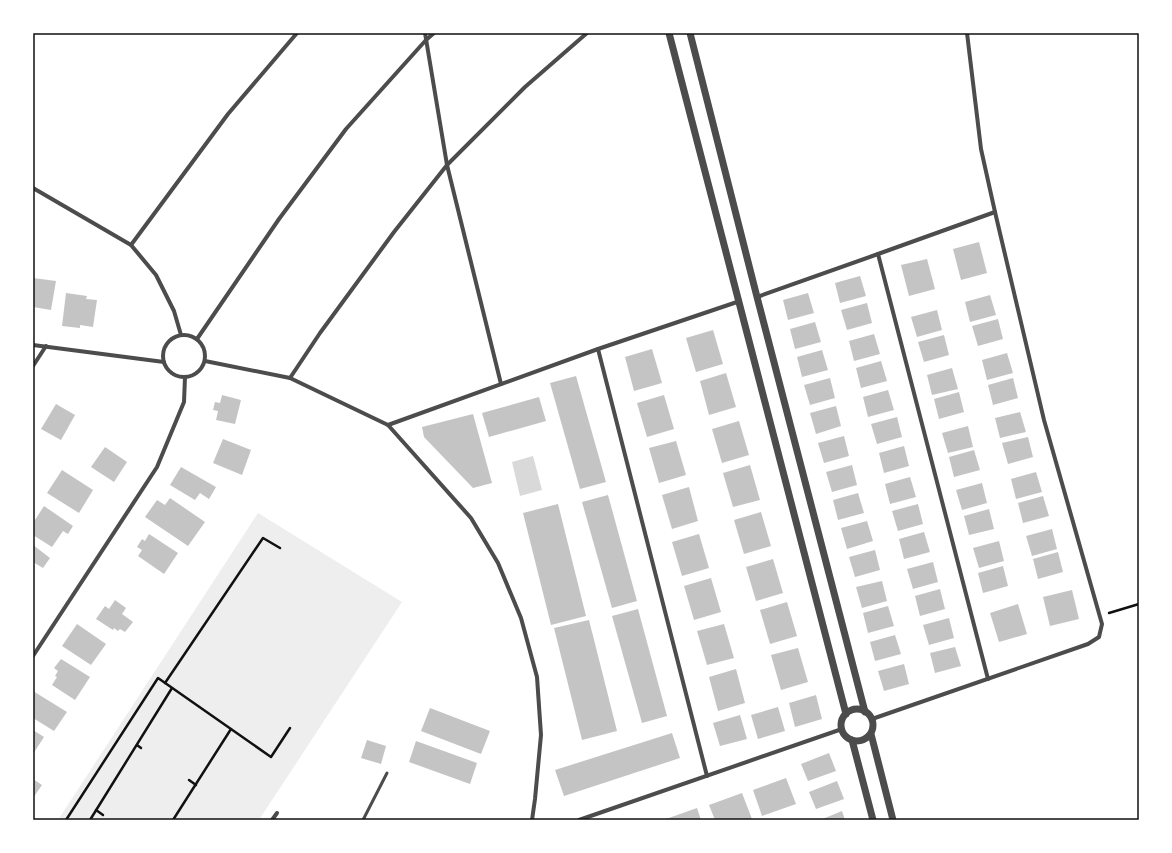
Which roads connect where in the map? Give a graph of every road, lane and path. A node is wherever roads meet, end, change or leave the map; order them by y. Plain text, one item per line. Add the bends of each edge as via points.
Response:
1 (297, 33) edge
2 (424, 33) edge
3 (434, 33) edge
4 (587, 33) edge
5 (669, 33) edge
6 (690, 33) edge
7 (967, 33) edge
8 (426, 40) junction
9 (447, 164) junction
10 (33, 188) edge
11 (995, 212) junction
12 (131, 245) junction
13 (878, 254) junction
14 (757, 296) junction
15 (740, 301) junction
16 (181, 335) junction
17 (198, 339) junction
18 (33, 345) edge
19 (46, 346) junction
20 (598, 349) junction
21 (205, 361) junction
22 (164, 362) junction
23 (33, 366) edge
24 (185, 377) junction
25 (290, 378) junction
26 (501, 384) junction
27 (388, 425) junction
28 (280, 548) dead end
29 (1139, 604) edge
30 (1100, 616) junction
31 (33, 656) edge
32 (988, 679) junction
33 (165, 683) junction
34 (172, 688) junction
35 (865, 712) junction
36 (846, 714) junction
37 (872, 720) junction
38 (290, 728) dead end
39 (231, 729) junction
40 (842, 729) junction
41 (870, 734) junction
42 (852, 740) junction
43 (137, 745) junction
44 (141, 748) dead end
45 (387, 773) dead end
46 (707, 776) junction
47 (189, 780) dead end
48 (196, 785) junction
49 (96, 810) junction
50 (277, 813) dead end
51 (103, 815) dead end
52 (66, 820) edge
53 (90, 820) edge
54 (173, 820) edge
55 (272, 820) edge
56 (362, 820) edge
57 (532, 820) edge
58 (579, 820) edge
59 (873, 820) edge
60 (893, 820) edge

1 - 12 street via 228,114
2 - 8 street
3 - 8 street
4 - 9 street via 525,87
5 - 15 street
6 - 14 street
7 - 11 street via 981,149
8 - 9 street
8 - 17 street via 346,129 279,219
9 - 25 street via 394,232
9 - 26 street
10 - 12 street
11 - 13 street
11 - 30 street via 1044,420
12 - 16 street via 156,275 174,311
13 - 14 street
13 - 32 street
14 - 35 street
15 - 20 street
15 - 36 street
16 - 17 street
16 - 22 street via 166,344 163,351
17 - 21 street via 205,351
18 - 19 street
19 - 22 street
19 - 23 street
20 - 26 street
20 - 46 street
21 - 24 street via 195,374
21 - 25 street
22 - 24 street via 175,376
24 - 31 street via 184,402 157,467
25 - 27 street
26 - 27 street
27 - 57 street via 471,518 498,563 520,618 536,677 541,735
28 - 33 path via 263,538
29 - 30 path
30 - 32 street via 1102,624 1099,637 1088,644
32 - 37 street
33 - 34 path
33 - 52 path via 158,678
34 - 39 path
34 - 43 path
35 - 36 street via 855,710
35 - 37 street
36 - 40 street
37 - 41 street
38 - 39 path via 271,757
39 - 48 path
40 - 42 street
40 - 46 street
41 - 42 street via 862,740
41 - 60 street
42 - 59 street
43 - 44 path
43 - 49 path
45 - 56 lane
46 - 58 street
47 - 48 path
48 - 54 path
49 - 51 path
49 - 53 path
50 - 55 street

